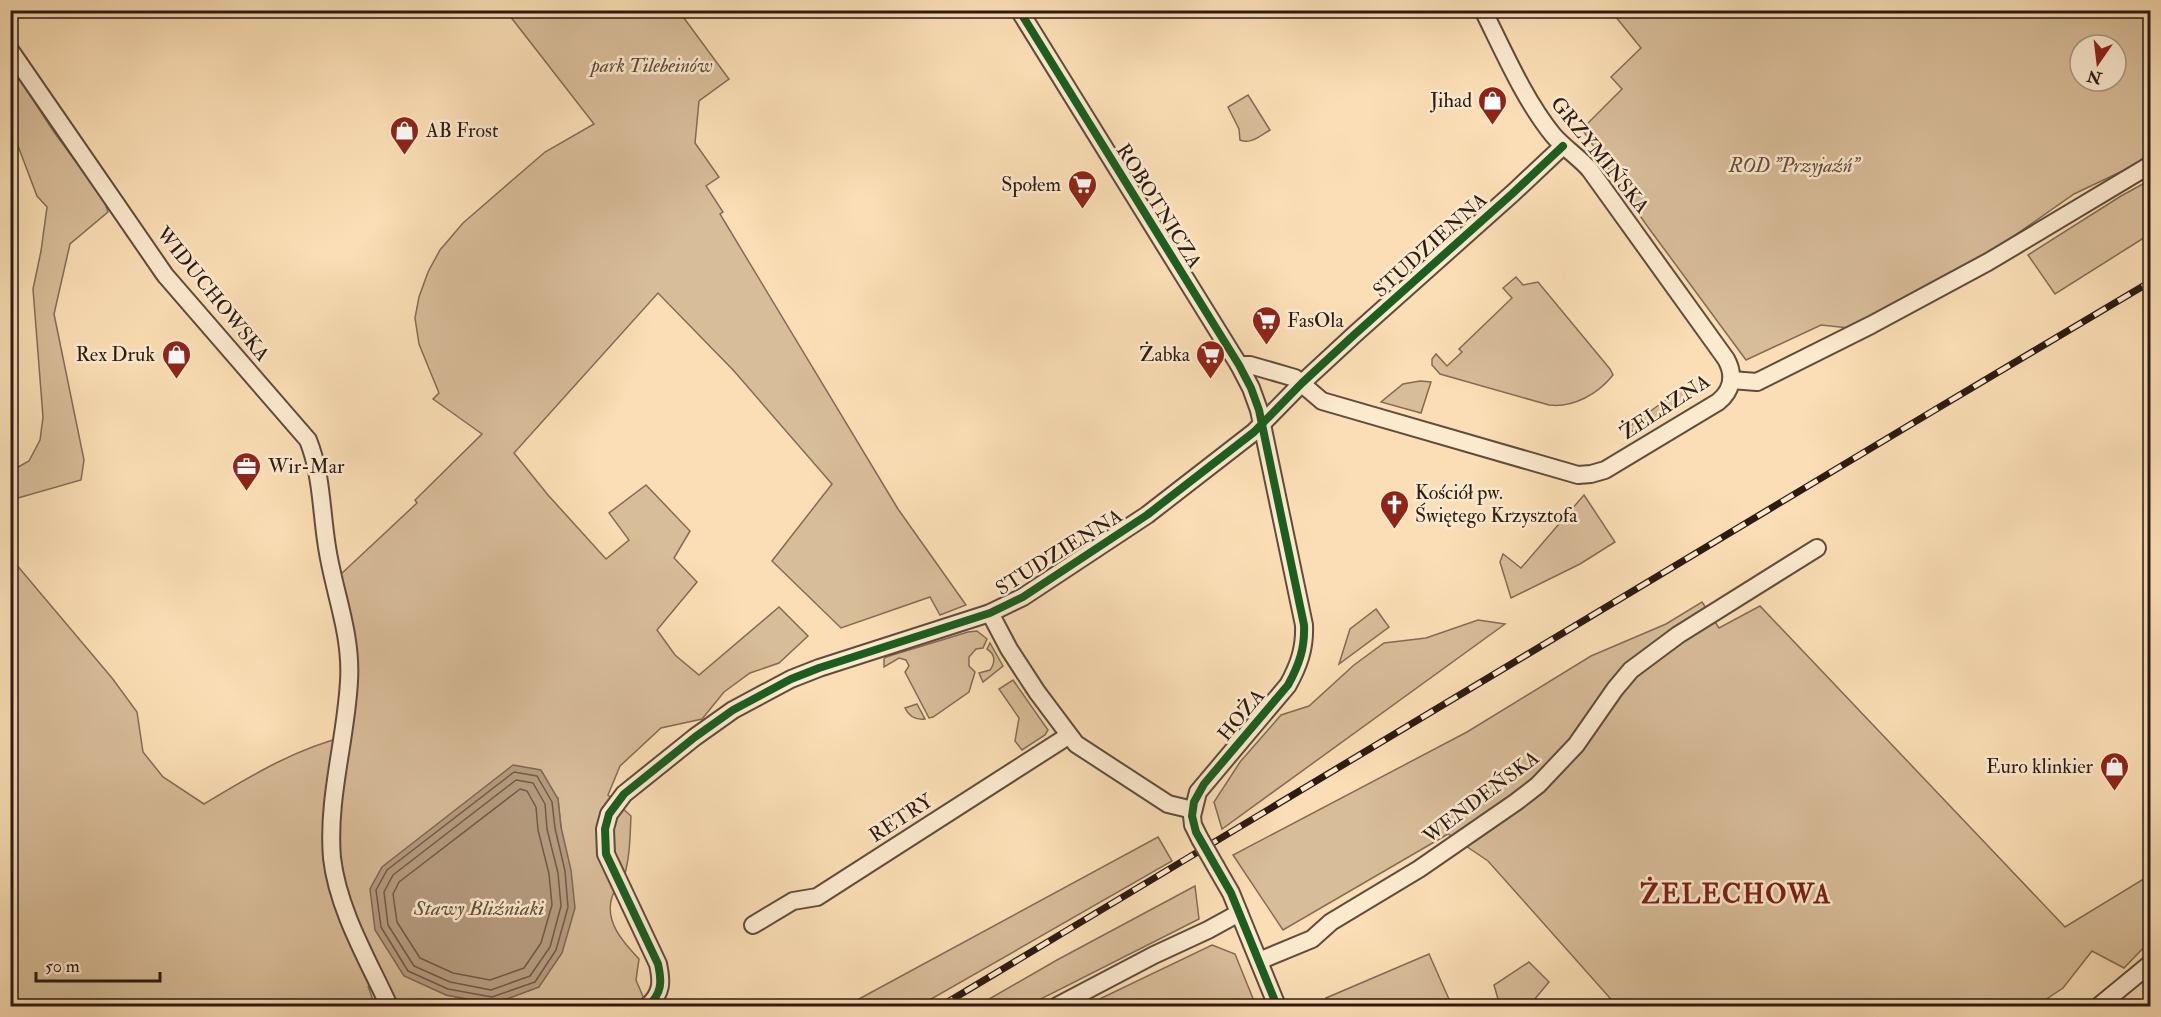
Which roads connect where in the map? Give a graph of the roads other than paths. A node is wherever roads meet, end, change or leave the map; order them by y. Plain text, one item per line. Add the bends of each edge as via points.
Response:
1 (1019, 10) edge
2 (1483, 10) edge
3 (10, 50) edge
4 (1563, 146) junction
5 (2151, 165) edge
6 (1239, 364) junction
7 (1731, 380) junction
8 (1302, 383) junction
9 (1263, 424) junction
10 (1817, 548) dead end
11 (990, 613) junction
12 (1068, 736) junction
13 (1193, 810) junction
14 (1239, 914) junction
15 (753, 925) dead end
16 (1259, 961) junction
17 (2151, 964) edge
18 (653, 1001) edge
19 (2102, 1005) edge
20 (389, 1006) edge
21 (1057, 1006) edge
22 (1277, 1006) edge

1 - 6 street, ROBOTNICZA
2 - 4 street, GRZYMIŃSKA via 1531,100
3 - 20 street, WIDUCHOWSKA via 165,275 308,440 316,460 327,547 350,659 333,799 333,859 349,917
4 - 7 street, GRZYMIŃSKA via 1590,170 1618,207 1726,359
4 - 8 street, STUDZIENNA
5 - 7 street, ŻELAZNA via 1988,262 1871,325 1757,382
6 - 8 street
6 - 9 street, ROBOTNICZA
7 - 8 street, ŻELAZNA via 1718,402 1605,470 1578,475 1322,401
8 - 9 street, STUDZIENNA
9 - 11 street, STUDZIENNA via 1138,522 1023,597
9 - 13 street, HOŻA via 1304,625 1304,646 1288,685 1204,784
10 - 16 street, WENDEŃSKA via 1631,670 1576,745 1516,802 1312,939
11 - 12 street
11 - 18 street, STUDZIENNA via 872,650 770,689 695,736 615,804 605,829 606,854 658,964 661,984
12 - 13 street via 1086,752 1168,804
12 - 15 street, RETRY via 817,897 793,901
13 - 14 street, bridge via 1193,825
14 - 16 street
14 - 21 street
16 - 22 street
17 - 19 street

